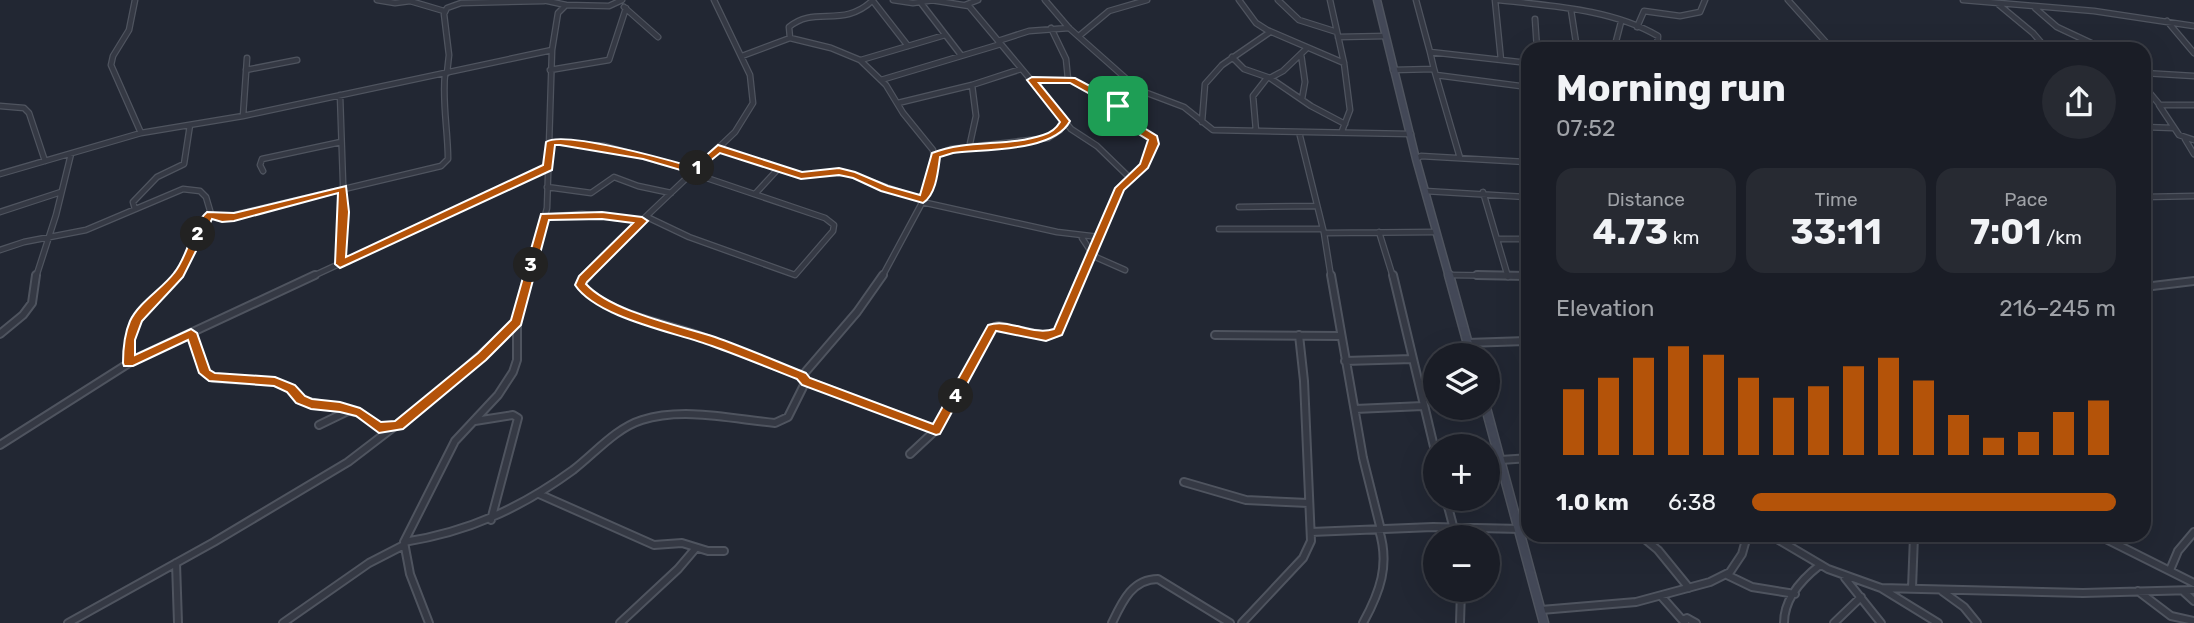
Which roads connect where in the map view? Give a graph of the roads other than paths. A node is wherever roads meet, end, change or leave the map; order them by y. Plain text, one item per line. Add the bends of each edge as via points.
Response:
1 (135, 0) edge
2 (377, 0) edge
3 (544, 0) edge
4 (714, 0) edge
5 (873, 0) edge
6 (893, 0) edge
7 (932, 0) edge
8 (978, 0) edge
9 (1045, 0) edge
10 (1111, 0) edge
11 (1147, 0) edge
12 (1239, 0) edge
13 (1278, 0) edge
14 (1330, 0) edge
15 (1377, 0) edge
16 (1416, 0) edge
17 (1497, 0) edge
18 (1705, 0) edge
19 (1788, 0) edge
20 (1964, 0) edge
21 (621, 1) edge
22 (921, 3) junction
23 (1997, 3) junction
24 (566, 5) junction
25 (965, 5) junction
26 (2034, 6) junction
27 (1118, 7) junction
28 (626, 8) junction
29 (1571, 10) junction
30 (444, 11) junction
31 (1535, 19) dead end
32 (2167, 21) junction
33 (1621, 22) junction
34 (2194, 26) edge
35 (1637, 27) junction
36 (1051, 28) junction
37 (1069, 28) junction
38 (1270, 32) junction
39 (1337, 34) junction
40 (945, 35) junction
41 (1079, 36) junction
42 (1386, 36) junction
43 (658, 37) dead end
44 (790, 38) junction
45 (1000, 42) junction
46 (1537, 42) edge
47 (1576, 42) edge
48 (1616, 42) edge
49 (1658, 42) edge
50 (1826, 42) edge
51 (2041, 42) edge
52 (2089, 42) edge
53 (908, 46) junction
54 (552, 47) junction
55 (1306, 49) junction
56 (1430, 52) junction
57 (2194, 53) edge
58 (1301, 54) junction
59 (961, 55) junction
60 (742, 56) junction
61 (1232, 57) junction
62 (247, 58) dead end
63 (297, 60) dead end
64 (860, 60) junction
65 (1501, 60) junction
66 (1344, 62) junction
67 (1521, 62) edge
68 (1021, 69) junction
69 (246, 70) junction
70 (550, 70) junction
71 (1393, 70) junction
72 (1435, 72) junction
73 (2151, 73) edge
74 (446, 74) junction
75 (2194, 76) edge
76 (1268, 78) junction
77 (1068, 79) junction
78 (881, 80) junction
79 (1032, 80) junction
80 (972, 85) junction
81 (1521, 86) edge
82 (1139, 90) junction
83 (2151, 94) edge
84 (340, 95) junction
85 (1302, 99) junction
86 (898, 103) junction
87 (2160, 104) junction
88 (2194, 105) edge
89 (0, 106) edge
90 (1118, 106) junction
91 (243, 116) junction
92 (1065, 121) junction
93 (1202, 122) junction
94 (1345, 124) junction
95 (190, 125) junction
96 (2151, 127) edge
97 (2173, 128) junction
98 (1256, 131) junction
99 (1342, 131) junction
100 (1299, 132) junction
101 (141, 133) junction
102 (1410, 134) junction
103 (2185, 138) junction
104 (2194, 140) edge
105 (341, 142) junction
106 (551, 142) junction
107 (969, 148) junction
108 (718, 149) junction
109 (71, 154) junction
110 (2194, 154) edge
111 (936, 155) junction
112 (1460, 158) junction
113 (1416, 159) junction
114 (45, 161) junction
115 (1521, 162) edge
116 (548, 167) junction
117 (779, 168) junction
118 (263, 171) dead end
119 (693, 172) junction
120 (0, 174) edge
121 (1130, 178) junction
122 (547, 187) junction
123 (342, 188) junction
124 (1425, 191) junction
125 (61, 192) junction
126 (1483, 192) junction
127 (671, 193) junction
128 (755, 194) junction
129 (1521, 196) edge
130 (2194, 196) edge
131 (2151, 197) edge
132 (923, 201) junction
133 (1315, 206) junction
134 (1238, 207) dead end
135 (135, 209) junction
136 (0, 212) edge
137 (211, 214) junction
138 (544, 217) junction
139 (645, 219) junction
140 (1219, 229) dead end
141 (1323, 231) junction
142 (1379, 232) junction
143 (1436, 232) junction
144 (1079, 236) junction
145 (48, 237) junction
146 (1099, 237) junction
147 (1497, 239) junction
148 (1521, 239) edge
149 (0, 250) edge
150 (1092, 254) junction
151 (340, 264) junction
152 (1125, 270) dead end
153 (1448, 275) junction
154 (1521, 276) edge
155 (1508, 277) junction
156 (2194, 281) edge
157 (2151, 286) edge
158 (517, 322) junction
159 (191, 333) junction
160 (0, 334) edge
161 (1215, 335) dead end
162 (1299, 335) junction
163 (1340, 336) junction
164 (1521, 341) edge
165 (1467, 343) joint
166 (1412, 359) junction
167 (1345, 361) junction
168 (128, 363) junction
169 (804, 379) junction
170 (1423, 406) joint
171 (1355, 409) junction
172 (351, 410) junction
173 (1489, 420) edge
174 (473, 421) junction
175 (319, 425) dead end
176 (398, 426) junction
177 (936, 430) junction
178 (0, 445) edge
179 (910, 454) dead end
180 (1521, 459) edge
181 (1501, 460) junction
182 (1184, 482) dead end
183 (538, 494) junction
184 (1308, 503) junction
185 (491, 520) junction
186 (1423, 528) edge
187 (1500, 528) edge
188 (1521, 529) joint
189 (1380, 530) junction
190 (1311, 532) junction
191 (2193, 533) edge
192 (1524, 542) edge
193 (1648, 542) edge
194 (1745, 542) edge
195 (1782, 542) edge
196 (1914, 542) edge
197 (2112, 542) edge
198 (404, 544) junction
199 (695, 549) junction
200 (724, 551) dead end
201 (176, 563) junction
202 (1820, 565) junction
203 (2170, 570) junction
204 (1727, 575) junction
205 (1843, 576) junction
206 (2194, 583) edge
207 (1881, 587) junction
208 (1689, 588) junction
209 (1912, 588) junction
210 (1936, 589) junction
211 (2194, 590) edge
212 (2138, 591) junction
213 (2183, 591) junction
214 (1795, 594) junction
215 (1662, 597) junction
216 (1861, 597) junction
217 (2194, 601) edge
218 (1461, 602) edge
219 (1541, 610) junction
220 (2194, 621) edge
221 (1684, 622) edge
222 (68, 623) edge
223 (178, 623) edge
224 (283, 623) edge
225 (429, 623) edge
226 (620, 623) edge
227 (1112, 623) edge
228 (1230, 623) edge
229 (1242, 623) edge
230 (1363, 623) edge
231 (1460, 623) edge
232 (1544, 623) edge
233 (1696, 623) edge
234 (1784, 623) edge
235 (1834, 623) edge
236 (1881, 623) edge
237 (1938, 623) edge
238 (1977, 623) edge

1 - 101 street via 128,31 111,65
2 - 30 street via 410,1
3 - 24 street
3 - 30 street via 461,3
4 - 60 street
5 - 44 street via 846,18 794,21
5 - 53 street
6 - 22 street
7 - 22 street
7 - 25 street
8 - 25 street
9 - 37 street
10 - 27 street
11 - 27 street
12 - 38 street via 1256,23
13 - 39 street via 1299,20
14 - 39 street
15 - 42 main road
16 - 56 street
17 - 29 street
17 - 65 street
18 - 35 street via 1700,12 1690,16 1644,11
19 - 50 street
20 - 23 street
21 - 24 street via 609,6
21 - 28 street
22 - 40 street
23 - 26 street
23 - 51 street
24 - 54 street via 558,13
25 - 45 street
26 - 32 street
26 - 52 street via 2057,27
27 - 41 street
28 - 43 street
28 - 70 street via 609,60
29 - 33 street
29 - 47 street
30 - 74 street via 449,55
31 - 46 street
32 - 34 street
32 - 57 street
33 - 35 street
33 - 48 street
35 - 49 street via 1658,36
36 - 37 street
36 - 45 street
36 - 77 street via 1063,52
37 - 41 street
38 - 55 street
38 - 61 street
39 - 42 street
39 - 66 street
40 - 53 street
40 - 59 street
41 - 82 street
42 - 71 main road
44 - 60 street
44 - 64 street
45 - 59 street
45 - 68 street
53 - 64 street
54 - 70 street
54 - 74 street
55 - 58 street
55 - 66 street
56 - 65 street
56 - 72 street
58 - 76 street
58 - 85 street via 1307,81
59 - 78 street
60 - 108 street via 753,103
61 - 76 street via 1244,69
61 - 93 street via 1205,84
62 - 69 street
63 - 69 street
64 - 78 street
65 - 67 street
66 - 94 street via 1350,110
68 - 79 street
68 - 80 street
69 - 91 street
70 - 106 street
71 - 72 street
71 - 102 main road
72 - 81 street
72 - 112 street
73 - 75 street
74 - 84 street
74 - 123 street via 447,162
76 - 85 street
76 - 98 street via 1251,95
77 - 79 street
77 - 90 street
78 - 86 street
79 - 92 street
80 - 86 street
80 - 107 street via 975,120
82 - 90 street via 1126,93
82 - 93 street via 1184,107
83 - 87 street
84 - 91 street
84 - 105 street
85 - 94 street
86 - 111 street
87 - 88 street
87 - 97 street
89 - 114 street via 24,108 29,113
90 - 121 street via 1136,129 1154,141 1145,166
91 - 95 street
92 - 107 street via 1048,138
92 - 121 street
93 - 98 street via 1213,130
94 - 99 street
95 - 101 street
95 - 135 street via 184,164 153,181 133,202
96 - 97 street
97 - 103 street
98 - 100 street
99 - 100 street
99 - 102 street
100 - 133 street
101 - 109 street
102 - 113 main road
103 - 104 street
103 - 110 street
105 - 118 street via 262,159
105 - 123 street
106 - 116 street
106 - 119 street via 616,150
107 - 111 street
108 - 117 street
108 - 119 street
109 - 114 street
109 - 125 street
111 - 132 street
112 - 113 street
112 - 115 street
113 - 124 main road
114 - 120 street
116 - 122 street
116 - 151 street
117 - 128 street
117 - 132 street via 801,175 846,173
119 - 127 street
119 - 128 street
121 - 146 street via 1120,188
122 - 127 street via 591,193 614,177
122 - 138 street
123 - 137 street via 234,217
123 - 151 street
124 - 126 street
124 - 143 main road
125 - 136 street
125 - 145 street
126 - 129 street
126 - 147 street
127 - 139 street
128 - 139 street via 834,225 794,275
130 - 131 street
132 - 144 street
132 - 169 street via 874,290
133 - 134 street
133 - 141 street
135 - 137 street via 195,187 208,197
135 - 145 street via 86,230
137 - 168 street via 203,221 180,275 137,319 129,340
138 - 139 street via 582,214
138 - 158 street
139 - 169 street via 583,279 582,288 620,310 695,334
140 - 141 street
141 - 142 street
141 - 163 street
142 - 143 street
142 - 166 street
143 - 153 main road
144 - 146 street
144 - 150 street
145 - 149 street
145 - 160 street via 32,303
146 - 150 street
147 - 148 street
147 - 155 street
150 - 152 street
150 - 177 street via 1055,335 992,328
151 - 159 street
153 - 155 street
153 - 165 main road
154 - 155 street
156 - 157 street
158 - 174 street via 513,372
158 - 176 street
159 - 168 street
159 - 172 street via 205,373 213,378 275,382 291,389 300,400
161 - 162 street
162 - 163 street
162 - 184 street
163 - 167 street
164 - 165 street
166 - 167 street
166 - 170 street
167 - 171 street
168 - 178 street
169 - 177 street
169 - 183 street via 788,417 780,422 667,416 640,420
170 - 171 street
171 - 189 street
172 - 175 street
172 - 176 street via 374,426
173 - 181 main road
174 - 185 street via 518,418
174 - 198 street via 455,440
176 - 201 street via 307,488
177 - 179 street
180 - 181 street
181 - 188 main road
182 - 184 street via 1246,500
183 - 185 street
183 - 199 street via 649,543 666,547 682,543
184 - 190 street
185 - 198 street via 451,535
186 - 189 street
187 - 188 street
189 - 190 street
189 - 230 street via 1385,557 1383,586
190 - 229 street via 1303,558
191 - 203 street
192 - 219 main road
193 - 208 street
194 - 204 street
195 - 202 street
196 - 209 street
197 - 203 street
198 - 224 street
198 - 225 street
199 - 200 street
199 - 226 street
201 - 222 street
201 - 223 street
202 - 205 street
202 - 214 street
203 - 206 street
204 - 208 street
204 - 214 street via 1752,587
205 - 207 street
205 - 216 street
207 - 209 street
207 - 237 street
208 - 215 street
209 - 210 street
210 - 212 street
210 - 238 street via 1956,600
211 - 213 street
212 - 213 street
212 - 220 street via 2168,615
213 - 217 street
214 - 234 street via 1784,611
215 - 219 street
215 - 221 street
216 - 235 street
216 - 236 street
218 - 231 street
219 - 232 main road
221 - 233 street via 1687,618
227 - 228 street via 1123,601 1148,578 1158,579

